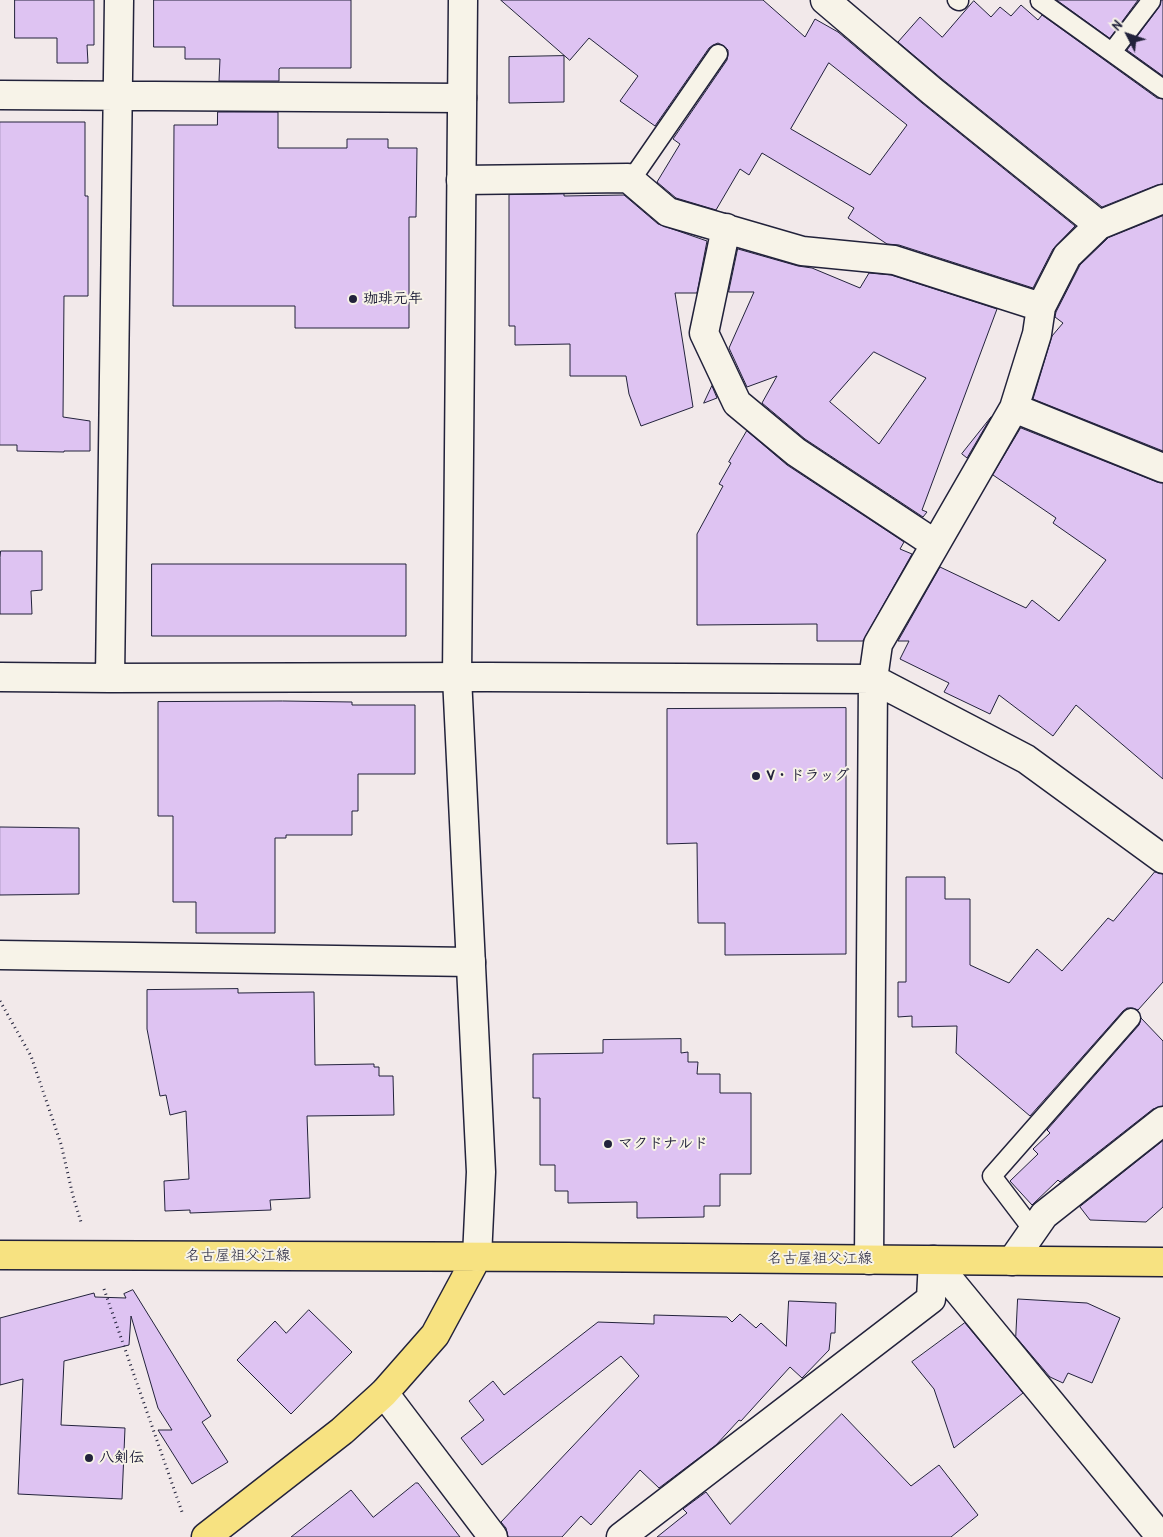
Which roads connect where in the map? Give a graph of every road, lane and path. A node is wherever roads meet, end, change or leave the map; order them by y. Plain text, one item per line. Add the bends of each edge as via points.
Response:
1 (119, 0) edge
2 (463, 0) edge
3 (825, 0) edge
4 (1040, 1) edge
5 (1151, 1) edge
6 (1112, 52) junction
7 (718, 54) dead end
8 (1163, 89) edge
9 (0, 95) edge
10 (118, 96) junction
11 (462, 98) junction
12 (461, 180) junction
13 (630, 180) junction
14 (1163, 199) edge
15 (1099, 225) junction
16 (726, 228) junction
17 (1041, 307) junction
18 (1014, 408) junction
19 (1163, 468) edge
20 (936, 544) junction
21 (0, 677) edge
22 (457, 677) junction
23 (110, 678) junction
24 (874, 679) junction
25 (1163, 859) edge
26 (0, 955) edge
27 (471, 962) junction
28 (1131, 1018) dead end
29 (1163, 1121) edge
30 (1033, 1230) junction
31 (0, 1255) edge
32 (477, 1257) junction
33 (869, 1260) junction
34 (934, 1260) junction
35 (1012, 1261) junction
36 (1163, 1262) edge
37 (384, 1392) junction
38 (206, 1537) edge
39 (493, 1537) edge
40 (621, 1537) edge
41 (1161, 1537) edge

1 - 10 street
2 - 11 street
3 - 15 street
4 - 6 lane
5 - 6 lane
6 - 8 lane
7 - 13 lane
9 - 10 street
10 - 11 street
10 - 23 street
11 - 12 street
12 - 13 street
12 - 22 street
13 - 16 street via 668,212
14 - 15 street
15 - 17 street via 1067,256
16 - 17 street via 802,251 894,260
16 - 20 street via 704,333 737,403 796,452
17 - 18 street via 1037,334
18 - 19 street
18 - 20 street
20 - 24 street via 878,644
21 - 23 street
22 - 23 street
22 - 24 street
22 - 27 street
24 - 25 street via 1026,759
24 - 33 street
26 - 27 street
27 - 32 street via 481,1172
28 - 30 lane via 992,1176
29 - 30 street via 1044,1216
30 - 35 street
31 - 32 main road, 名古屋祖父江線
32 - 33 main road, 名古屋祖父江線
32 - 37 main road via 435,1335
33 - 34 main road, 名古屋祖父江線
34 - 35 main road, 名古屋祖父江線
34 - 40 street via 931,1299
34 - 41 street
35 - 36 main road, 名古屋祖父江線
37 - 38 main road via 342,1431
37 - 39 street

